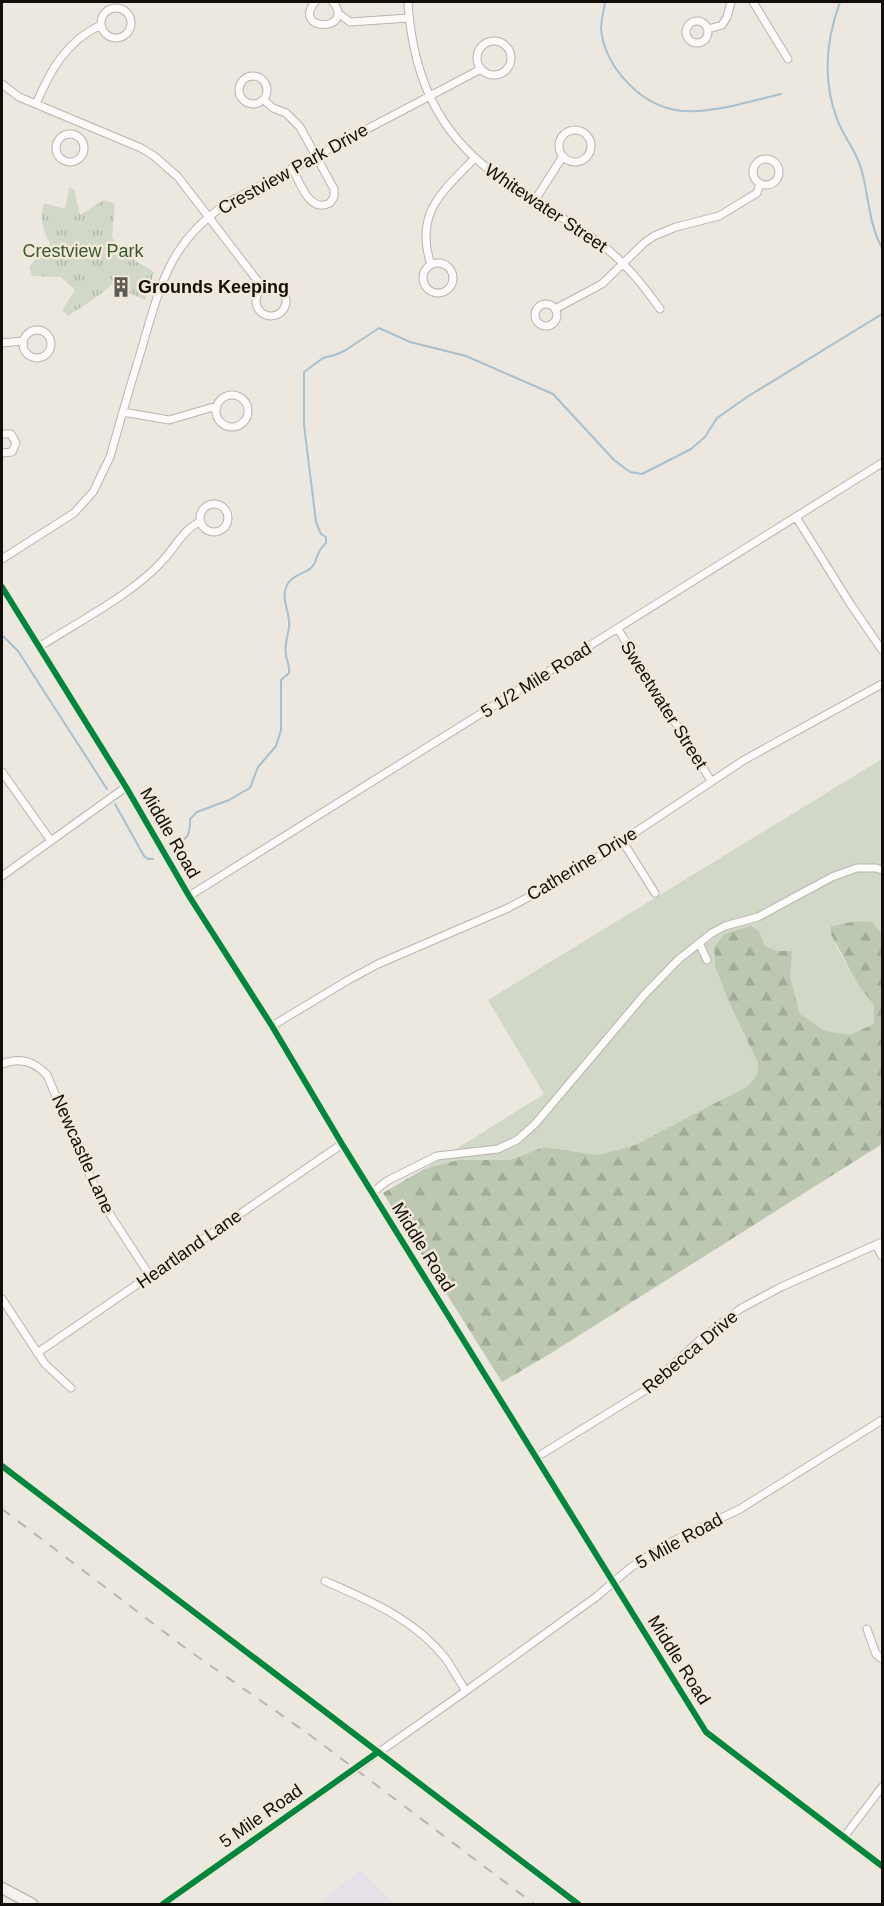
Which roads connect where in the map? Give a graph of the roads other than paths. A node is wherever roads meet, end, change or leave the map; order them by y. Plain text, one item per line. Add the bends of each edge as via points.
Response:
1 (315, 2) edge
2 (333, 2) edge
3 (408, 2) edge
4 (731, 2) edge
5 (753, 2) edge
6 (338, 13) junction
7 (409, 18) junction
8 (101, 25) junction
9 (708, 29) dead end
10 (788, 59) dead end
11 (481, 69) junction
12 (2, 84) edge
13 (429, 96) junction
14 (264, 100) junction
15 (36, 104) junction
16 (82, 123) junction
17 (77, 135) junction
18 (315, 156) junction
19 (563, 156) junction
20 (474, 158) junction
21 (292, 168) junction
22 (760, 183) dead end
23 (535, 200) junction
24 (208, 216) junction
25 (624, 264) junction
26 (431, 265) junction
27 (263, 288) junction
28 (555, 309) dead end
29 (660, 309) dead end
30 (23, 340) junction
31 (2, 343) edge
32 (217, 407) junction
33 (123, 412) junction
34 (2, 434) edge
35 (2, 453) edge
36 (882, 463) edge
37 (796, 517) junction
38 (201, 522) junction
39 (2, 559) edge
40 (2, 587) edge
41 (618, 629) junction
42 (39, 647) junction
43 (882, 650) edge
44 (882, 684) edge
45 (2, 772) edge
46 (711, 781) junction
47 (126, 787) junction
48 (51, 841) junction
49 (623, 842) junction
50 (882, 870) edge
51 (2, 876) edge
52 (655, 893) dead end
53 (189, 896) junction
54 (699, 943) junction
55 (707, 960) dead end
56 (272, 1026) junction
57 (2, 1064) edge
58 (342, 1144) junction
59 (372, 1193) junction
60 (879, 1244) edge
61 (882, 1256) edge
62 (150, 1276) junction
63 (2, 1299) edge
64 (37, 1353) junction
65 (71, 1388) dead end
66 (882, 1420) edge
67 (537, 1458) junction
68 (325, 1581) dead end
69 (614, 1583) junction
70 (867, 1629) dead end
71 (882, 1659) edge
72 (466, 1691) junction
73 (882, 1787) edge
74 (844, 1837) junction
75 (882, 1866) edge
76 (4, 1892) edge
77 (32, 1905) edge
78 (163, 1905) edge

1 - 6 street via 310,11 316,23 330,24
2 - 6 street
3 - 7 street, Whitewater Street
4 - 9 street via 722,24
5 - 10 street
6 - 7 street via 350,22
7 - 13 street, Whitewater Street via 415,56
8 - 8 street via 109,36 119,38 127,33 130,19 125,11 115,8 103,15
8 - 15 street via 86,32 64,52
11 - 11 street via 481,47 491,42 507,47 511,62 505,71 490,74
11 - 13 street, Crestview Park Drive
12 - 15 street
13 - 18 street, Crestview Park Drive
13 - 20 street, Whitewater Street via 451,132
14 - 14 street via 264,82 252,76 243,81 239,89 244,101 252,104
14 - 18 street via 293,119
15 - 16 street
16 - 17 street
16 - 24 street via 154,156 178,177
17 - 17 street via 68,133 57,141 56,150 64,161 73,162 81,156 83,142
18 - 21 street, Crestview Park Drive
18 - 21 street via 334,189 332,200 326,205 309,199
19 - 19 street via 575,162 584,160 592,148 588,135 579,130 565,133 559,147
19 - 23 street
20 - 23 street, Whitewater Street
20 - 26 street via 441,194 429,214 425,235
21 - 24 street, Crestview Park Drive
22 - 25 street via 757,193 719,216 654,236
23 - 25 street, Whitewater Street via 588,234
24 - 27 street
24 - 33 street, Crestview Park Drive via 184,243 165,275
25 - 28 street via 593,290
25 - 29 street, Whitewater Street
26 - 26 street via 423,277 425,286 433,292 443,292 452,282 452,272 440,263
27 - 27 street via 256,306 262,314 277,316 284,309 285,296 276,287
30 - 30 street via 28,333 41,330 49,336 50,349 45,356 33,358 25,353
30 - 31 street
32 - 32 street via 220,422 229,427 239,426 248,414 246,404 238,397 223,399
32 - 33 street via 169,420
33 - 39 street, Crestview Park Drive via 110,457 93,492 74,513
34 - 35 street via 11,434 16,443 12,452
36 - 37 street, 5 1/2 Mile Road
37 - 41 street, 5 1/2 Mile Road
37 - 43 street
38 - 38 street via 206,529 219,531 226,525 227,511 216,504 207,506 201,513
38 - 42 street via 136,585
40 - 42 street, Middle Road
41 - 46 street, Sweetwater Street
41 - 53 street, 5 1/2 Mile Road
42 - 47 street, Middle Road
44 - 46 street, Catherine Drive via 786,735
45 - 48 street
46 - 49 street, Catherine Drive
47 - 48 street
47 - 53 street, Middle Road
48 - 51 street
49 - 52 street
49 - 56 street, Catherine Drive via 540,892 378,964
50 - 54 street via 857,868 832,877 758,917 725,926
53 - 56 street, Middle Road
54 - 55 street
54 - 59 street via 644,995 517,1140 498,1149 437,1156 387,1181
56 - 58 street, Middle Road
57 - 62 street, Newcastle Lane via 19,1060 35,1064 47,1075 100,1199
58 - 59 street, Middle Road
58 - 62 street, Heartland Lane
59 - 67 street, Middle Road
60 - 61 street
60 - 67 street, Rebecca Drive via 740,1309 644,1391
62 - 64 street, Heartland Lane
63 - 64 street
64 - 65 street
66 - 69 street, 5 Mile Road via 740,1509 667,1544
67 - 69 street, Middle Road
68 - 72 street via 405,1620 441,1653
69 - 72 street, 5 Mile Road
69 - 74 street, Middle Road via 706,1732
70 - 71 street via 876,1654
72 - 78 street, 5 Mile Road
73 - 74 street
74 - 75 street, Middle Road
76 - 77 main road

